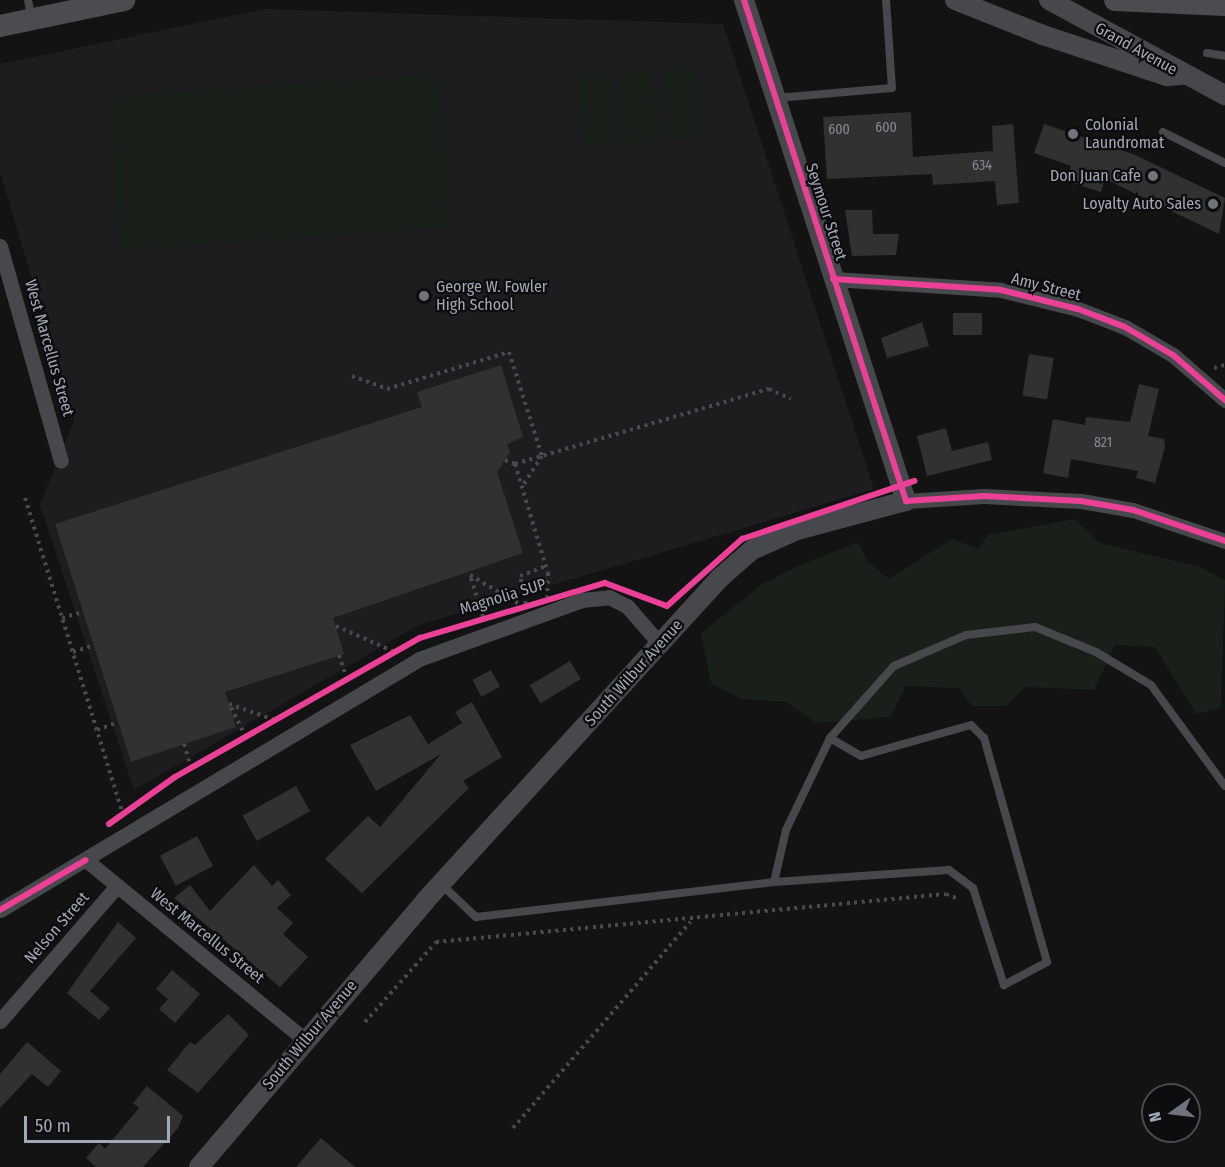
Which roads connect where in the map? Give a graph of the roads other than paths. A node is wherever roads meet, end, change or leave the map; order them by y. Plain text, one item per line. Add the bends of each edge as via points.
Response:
1 (124, 0) edge
2 (744, 0) edge
3 (886, 0) edge
4 (955, 0) edge
5 (1049, 0) edge
6 (1115, 0) edge
7 (1225, 5) edge
8 (30, 10) edge
9 (0, 26) edge
10 (1207, 53) dead end
11 (1225, 57) edge
12 (1183, 75) junction
13 (1225, 95) edge
14 (775, 98) junction
15 (1163, 132) dead end
16 (1225, 163) edge
17 (0, 246) edge
18 (833, 279) junction
19 (1225, 400) edge
20 (61, 461) dead end
21 (906, 501) junction
22 (1225, 541) edge
23 (659, 643) junction
24 (830, 738) junction
25 (1225, 786) edge
26 (86, 860) junction
27 (774, 882) junction
28 (441, 884) junction
29 (117, 886) junction
30 (0, 910) edge
31 (0, 1021) edge
32 (305, 1040) junction
33 (199, 1167) edge

1 - 8 main road
2 - 14 street, Seymour Street
3 - 14 lane via 892,88
4 - 12 street via 1167,76
5 - 12 street, Grand Avenue
6 - 7 main road
8 - 9 main road
10 - 11 lane
12 - 13 street, Grand Avenue
14 - 18 street, Seymour Street
15 - 16 lane
17 - 20 street, West Marcellus Street
18 - 19 street, Amy Street via 1001,290 1078,309 1125,327 1173,355
18 - 21 street, Seymour Street
21 - 22 street, South Wilbur Avenue via 984,496 1081,501 1133,510
21 - 23 street, South Wilbur Avenue via 797,530 752,550
23 - 26 street via 627,606 609,597 582,600 419,659 188,793
23 - 28 street, South Wilbur Avenue
24 - 25 lane via 894,666 966,635 1035,627 1096,652 1151,685
24 - 27 lane via 786,830
24 - 27 lane via 861,756 971,725 984,738 1047,962 1004,984 972,888 949,870
26 - 29 street, West Marcellus Street
26 - 30 street
27 - 28 lane via 476,917
28 - 32 street, South Wilbur Avenue
29 - 31 street, Nelson Street
29 - 32 street, West Marcellus Street
32 - 33 street, South Wilbur Avenue

